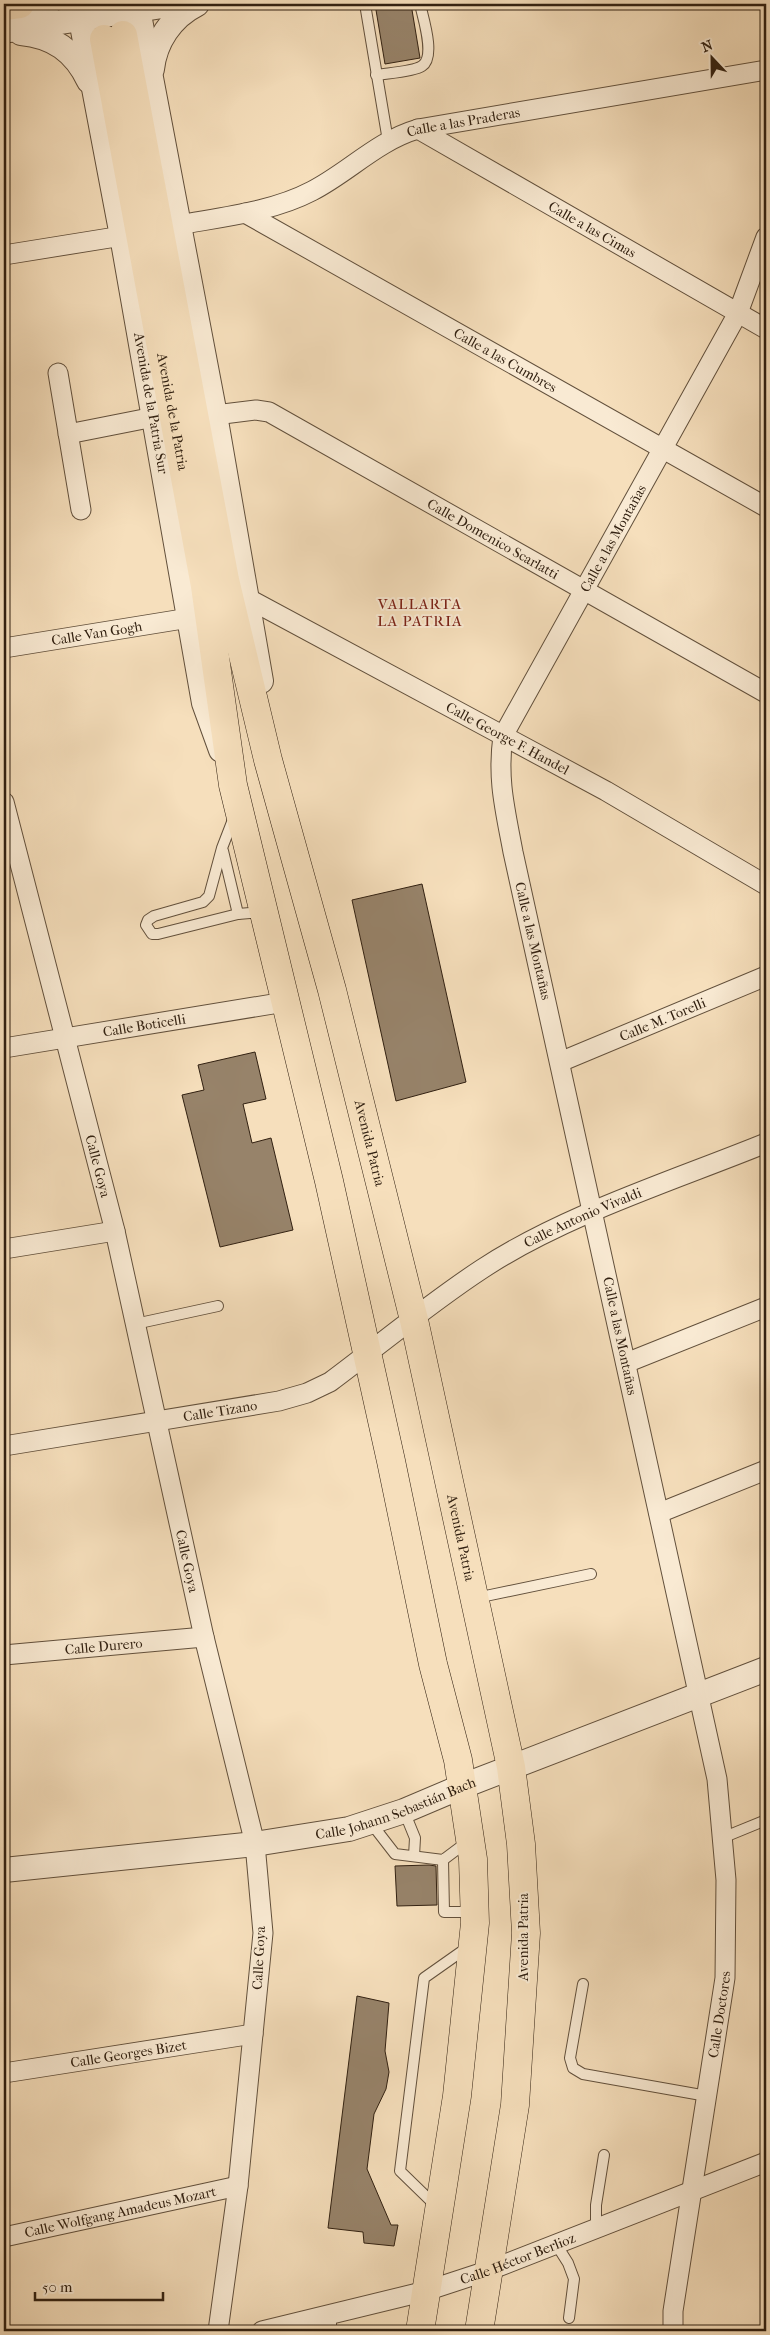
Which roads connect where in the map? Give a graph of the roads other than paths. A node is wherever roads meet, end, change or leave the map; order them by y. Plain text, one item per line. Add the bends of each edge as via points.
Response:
1 (20, 4) edge
2 (48, 4) edge
3 (175, 4) edge
4 (197, 4) edge
5 (365, 4) edge
6 (420, 4) edge
7 (4, 6) edge
8 (138, 7) edge
9 (80, 11) edge
10 (4, 30) edge
11 (766, 70) edge
12 (376, 75) junction
13 (151, 84) junction
14 (96, 97) junction
15 (418, 129) junction
16 (388, 141) junction
17 (245, 213) junction
18 (178, 225) junction
19 (122, 236) junction
20 (766, 237) edge
21 (4, 255) edge
22 (738, 313) junction
23 (766, 329) edge
24 (58, 372) dead end
25 (215, 415) junction
26 (154, 416) junction
27 (68, 434) junction
28 (662, 449) junction
29 (766, 507) edge
30 (81, 510) dead end
31 (584, 590) junction
32 (246, 598) junction
33 (189, 618) junction
34 (4, 648) edge
35 (766, 693) edge
36 (503, 736) junction
37 (268, 760) junction
38 (235, 796) junction
39 (4, 802) edge
40 (9, 846) edge
41 (222, 848) junction
42 (766, 886) edge
43 (250, 913) junction
44 (766, 976) edge
45 (285, 1002) junction
46 (66, 1039) junction
47 (4, 1048) edge
48 (560, 1062) junction
49 (766, 1143) edge
50 (593, 1213) junction
51 (115, 1231) junction
52 (4, 1249) edge
53 (218, 1306) dead end
54 (766, 1307) edge
55 (414, 1320) junction
56 (135, 1324) junction
57 (368, 1354) junction
58 (626, 1363) junction
59 (157, 1421) junction
60 (4, 1446) edge
61 (766, 1470) edge
62 (659, 1513) junction
63 (591, 1574) dead end
64 (475, 1598) junction
65 (204, 1637) junction
66 (4, 1655) edge
67 (766, 1669) edge
68 (699, 1696) junction
69 (511, 1767) junction
70 (463, 1786) junction
71 (404, 1811) junction
72 (766, 1820) edge
73 (370, 1822) junction
74 (722, 1838) junction
75 (471, 1839) junction
76 (255, 1844) junction
77 (414, 1856) junction
78 (443, 1860) junction
79 (4, 1870) edge
80 (475, 1912) junction
81 (473, 1943) junction
82 (583, 1984) dead end
83 (254, 2034) junction
84 (4, 2073) edge
85 (707, 2096) junction
86 (604, 2155) dead end
87 (766, 2162) edge
88 (238, 2186) junction
89 (692, 2192) junction
90 (439, 2209) junction
91 (596, 2228) junction
92 (4, 2237) edge
93 (556, 2244) junction
94 (490, 2270) junction
95 (426, 2291) junction
96 (569, 2318) dead end
97 (331, 2323) edge
98 (218, 2331) edge
99 (262, 2331) edge
100 (420, 2331) edge
101 (479, 2331) edge
102 (673, 2331) edge

1 - 7 main road
2 - 10 street via 40,13
3 - 8 street
4 - 13 street via 178,17 156,48
5 - 12 lane
6 - 12 lane via 429,52 427,61 421,67
8 - 9 street
8 - 13 street
9 - 10 street
9 - 14 street, Avenida de la Patria Sur
10 - 14 street via 35,34 65,48 78,61
11 - 15 street, Calle a las Praderas
12 - 16 lane
13 - 18 street
14 - 19 street, Avenida de la Patria Sur
15 - 16 street, Calle a las Praderas
15 - 22 street, Calle a las Cimas
16 - 17 street, Calle a las Praderas via 313,191
17 - 18 street, Calle a las Praderas
17 - 28 street, Calle a las Cumbres
18 - 25 street
19 - 21 street
19 - 26 street, Avenida de la Patria Sur
20 - 22 street, Calle a las Montañas
22 - 23 street, Calle a las Cimas
22 - 28 street, Calle a las Montañas
24 - 27 street
25 - 31 street, Calle Domenico Scarlatti via 256,410 269,412
25 - 32 street
26 - 27 street
26 - 33 street, Avenida de la Patria Sur
27 - 30 street
28 - 29 street, Calle a las Cumbres
28 - 31 street, Calle a las Montañas
31 - 35 street, Calle Domenico Scarlatti
31 - 36 street, Calle a las Montañas
32 - 36 street, Calle George F. Handel
32 - 37 street via 266,705
33 - 34 street, Calle Van Gogh
33 - 38 street, Avenida de la Patria Sur via 204,703
36 - 42 street, Calle George F. Handel via 606,791
36 - 48 street, Calle a las Montañas via 499,764 501,790
37 - 38 main road, Avenida de la Patria via 225,580 114,37 205,586
37 - 55 main road, Avenida Patria via 332,990
38 - 41 lane
38 - 43 main road
39 - 40 street, Calle Goya
40 - 46 street, Calle Goya
41 - 43 lane
41 - 43 lane via 209,896 203,902 154,916 146,924 152,934 158,934
43 - 45 main road
44 - 48 street, Calle M. Torelli
45 - 46 street, Calle Boticelli
45 - 57 main road
46 - 47 street, Calle Boticelli
46 - 51 street, Calle Goya
48 - 50 street, Calle a las Montañas
49 - 50 street, Calle Antonio Vivaldi
50 - 55 street, Calle Antonio Vivaldi via 483,1269
50 - 58 street, Calle a las Montañas
51 - 52 street
51 - 56 street, Calle Goya
53 - 56 lane
54 - 58 street
55 - 57 street, Calle Tizano
55 - 64 main road, Avenida Patria
56 - 59 street, Calle Goya
57 - 59 street, Calle Tizano via 330,1382 307,1393 279,1401
57 - 70 main road via 433,1664
58 - 62 street, Calle a las Montañas
59 - 60 street, Calle Tizano
59 - 65 street, Calle Goya
61 - 62 street
62 - 68 street, Calle a las Montañas
63 - 64 lane
64 - 69 main road, Avenida Patria
65 - 66 street, Calle Durero
65 - 76 street, Calle Goya
67 - 68 street, Calle Johann Sebastián Bach
68 - 69 street, Calle Johann Sebastián Bach
68 - 74 street, Calle Doctores via 717,1779
69 - 70 street, Calle Johann Sebastián Bach
69 - 94 main road, Avenida Patria via 526,1933 515,2105
70 - 71 street, Calle Johann Sebastián Bach
70 - 75 main road
71 - 73 street, Calle Johann Sebastián Bach
71 - 77 lane via 414,1838
72 - 74 lane
73 - 76 street, Calle Johann Sebastián Bach via 349,1829
73 - 77 lane via 395,1854
74 - 85 street, Calle Doctores via 726,1880 725,1978
75 - 78 lane
75 - 80 main road
76 - 79 street, Calle Johann Sebastián Bach
76 - 83 street, Calle Goya via 263,1933
77 - 78 lane
78 - 80 lane via 444,1912
80 - 81 main road
81 - 90 main road via 457,2096
81 - 90 lane via 424,1978 422,1988 400,2171
82 - 85 lane via 570,2058 574,2068 583,2074
83 - 84 street, Calle Georges Bizet
83 - 88 street, Calle Goya
85 - 89 street, Calle Doctores
86 - 91 lane via 596,2205
87 - 89 street, Calle Héctor Berlioz
88 - 92 street, Calle Wolfgang Amadeus Mozart
88 - 98 street, Calle Goya
89 - 91 street, Calle Héctor Berlioz
89 - 102 street, Calle Doctores via 673,2311
90 - 95 main road
91 - 93 street, Calle Héctor Berlioz
93 - 94 street, Calle Héctor Berlioz
93 - 96 lane via 574,2279
94 - 95 street, Calle Héctor Berlioz
94 - 101 main road, Avenida Patria
95 - 97 street, Calle Héctor Berlioz
95 - 100 main road
97 - 99 street, Calle Héctor Berlioz

